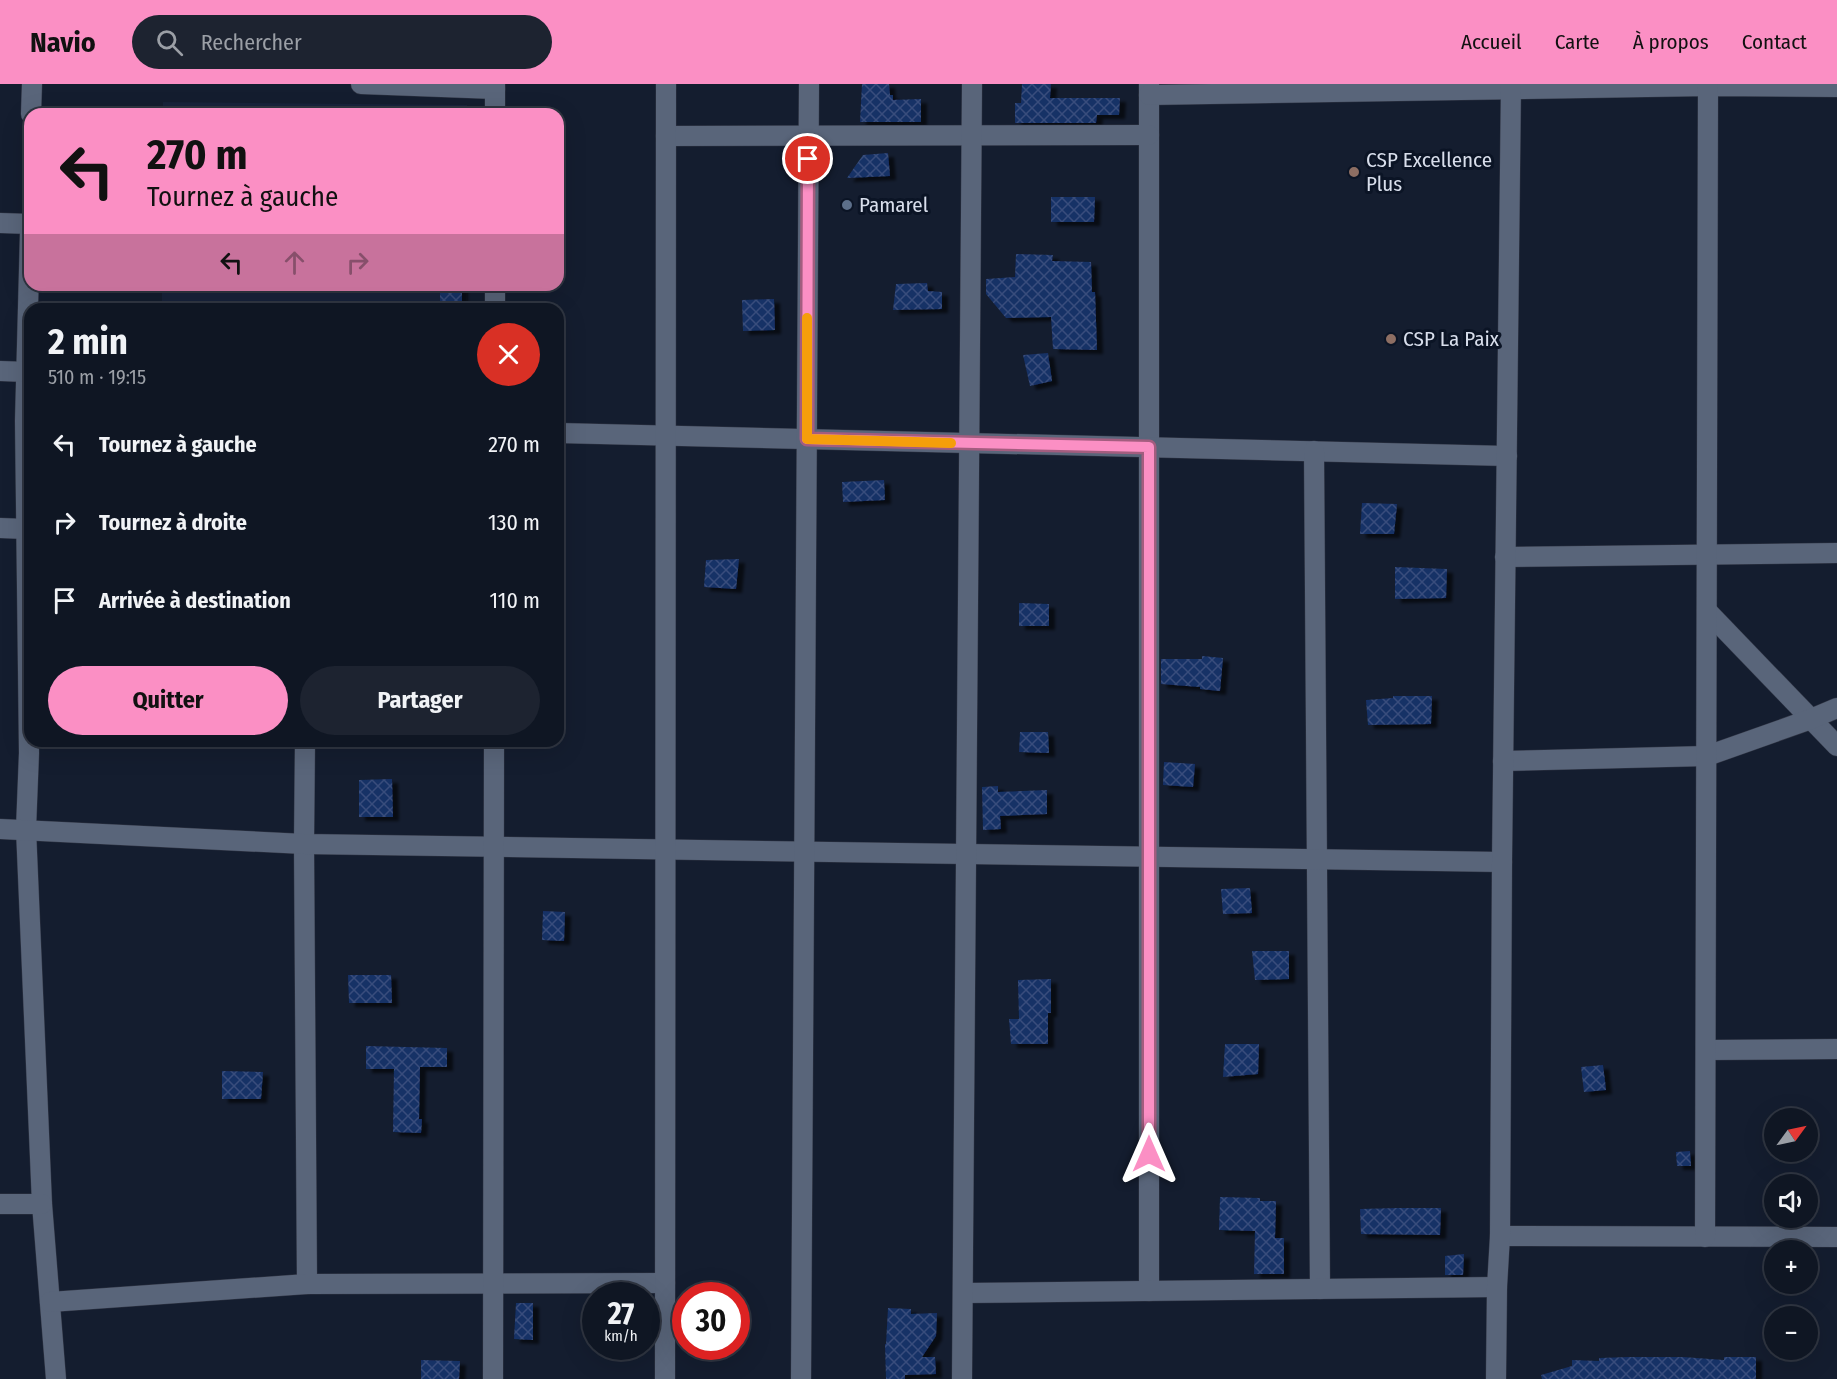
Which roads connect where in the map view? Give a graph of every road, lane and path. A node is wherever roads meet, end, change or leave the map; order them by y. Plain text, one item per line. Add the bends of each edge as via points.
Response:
1 (32, 84) edge
2 (361, 84) edge
3 (666, 84) edge
4 (809, 84) edge
5 (972, 84) edge
6 (495, 86) edge
7 (1511, 87) edge
8 (1708, 87) junction
9 (1837, 87) edge
10 (1149, 90) edge
11 (31, 108) edge
12 (495, 108) edge
13 (808, 135) junction
14 (972, 135) junction
15 (1149, 135) junction
16 (666, 136) junction
17 (0, 223) edge
18 (24, 224) edge
19 (0, 371) edge
20 (24, 372) edge
21 (564, 433) edge
22 (665, 436) junction
23 (807, 439) junction
24 (969, 443) junction
25 (1149, 447) junction
26 (1314, 451) junction
27 (1507, 456) junction
28 (0, 528) edge
29 (24, 529) edge
30 (1707, 553) junction
31 (1837, 553) edge
32 (1505, 557) junction
33 (1707, 611) junction
34 (1837, 708) edge
35 (1811, 719) junction
36 (1837, 746) edge
37 (29, 747) edge
38 (305, 747) edge
39 (494, 747) edge
40 (1707, 756) junction
41 (1503, 761) junction
42 (26, 829) junction
43 (0, 830) edge
44 (304, 844) junction
45 (494, 847) junction
46 (665, 849) junction
47 (804, 851) junction
48 (966, 854) junction
49 (1149, 857) junction
50 (1317, 859) junction
51 (1502, 862) junction
52 (1837, 1049) edge
53 (1707, 1050) junction
54 (0, 1204) edge
55 (42, 1204) junction
56 (1500, 1236) junction
57 (1705, 1237) junction
58 (1837, 1238) edge
59 (665, 1283) junction
60 (307, 1284) junction
61 (494, 1284) junction
62 (1497, 1287) junction
63 (1320, 1289) junction
64 (1149, 1291) junction
65 (963, 1293) junction
66 (50, 1302) junction
67 (56, 1379) edge
68 (493, 1379) edge
69 (665, 1379) edge
70 (801, 1379) edge
71 (962, 1379) edge
72 (1496, 1379) edge

1 - 11 street
2 - 6 street
3 - 16 street
4 - 13 street
5 - 14 street
6 - 12 street
7 - 8 street
7 - 10 street
7 - 27 street
8 - 9 street
8 - 30 street
10 - 15 street
13 - 14 street
13 - 16 street
13 - 23 street
14 - 15 street
14 - 24 street
15 - 25 street
16 - 22 street
17 - 18 street
19 - 20 street
21 - 22 street
22 - 23 street
22 - 46 street
23 - 24 street
23 - 47 street
24 - 25 street
24 - 48 street
25 - 26 street
25 - 49 street
26 - 27 street
26 - 50 street
27 - 32 street
28 - 29 street
30 - 31 street
30 - 32 street
30 - 33 street
32 - 41 street
33 - 35 street
33 - 40 street
34 - 35 street
35 - 36 street
35 - 40 street
37 - 42 street
38 - 44 street
39 - 45 street
40 - 41 street
40 - 53 street
41 - 51 street
42 - 43 street
42 - 44 street
42 - 55 street
44 - 45 street
44 - 60 street
45 - 46 street
45 - 61 street
46 - 47 street
46 - 59 street
47 - 48 street
47 - 70 street
48 - 49 street
48 - 65 street
49 - 50 street
49 - 64 street
50 - 51 street
50 - 63 street
51 - 56 street
52 - 53 street
53 - 57 street
54 - 55 street
55 - 66 street
56 - 57 street
56 - 62 street
57 - 58 street
59 - 61 street
59 - 69 street
60 - 61 street
60 - 66 street
61 - 68 street
62 - 63 street
62 - 72 street
63 - 64 street
64 - 65 street
65 - 71 street
66 - 67 street

